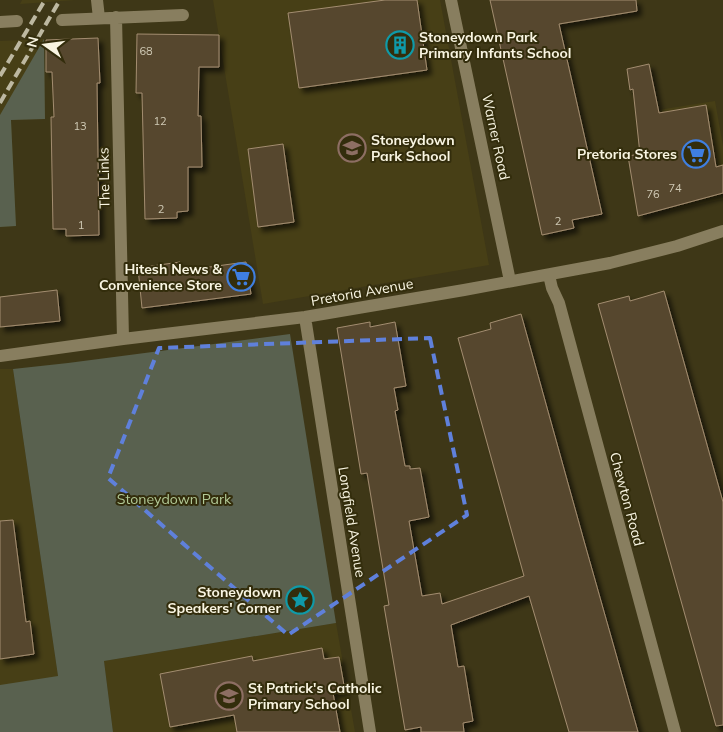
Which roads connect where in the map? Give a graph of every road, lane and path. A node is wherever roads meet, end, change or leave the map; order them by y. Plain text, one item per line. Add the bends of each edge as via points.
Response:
1 (98, 0) edge
2 (451, 0) edge
3 (183, 14) dead end
4 (116, 17) junction
5 (98, 18) junction
6 (62, 20) dead end
7 (17, 21) dead end
8 (0, 22) edge
9 (723, 231) edge
10 (549, 275) junction
11 (510, 281) junction
12 (305, 317) junction
13 (123, 339) junction
14 (0, 356) edge
15 (370, 732) edge
16 (675, 732) edge

1 - 5 street
2 - 11 street, Warner Road
3 - 4 street
4 - 5 street
4 - 13 street, The Links
5 - 6 street
7 - 8 street
9 - 10 street, Pretoria Avenue via 610,263
10 - 11 street, Pretoria Avenue
10 - 16 street, Chewton Road
11 - 12 street, Pretoria Avenue
12 - 13 street, Pretoria Avenue
12 - 15 street, Longfield Avenue
13 - 14 street, Pretoria Avenue

